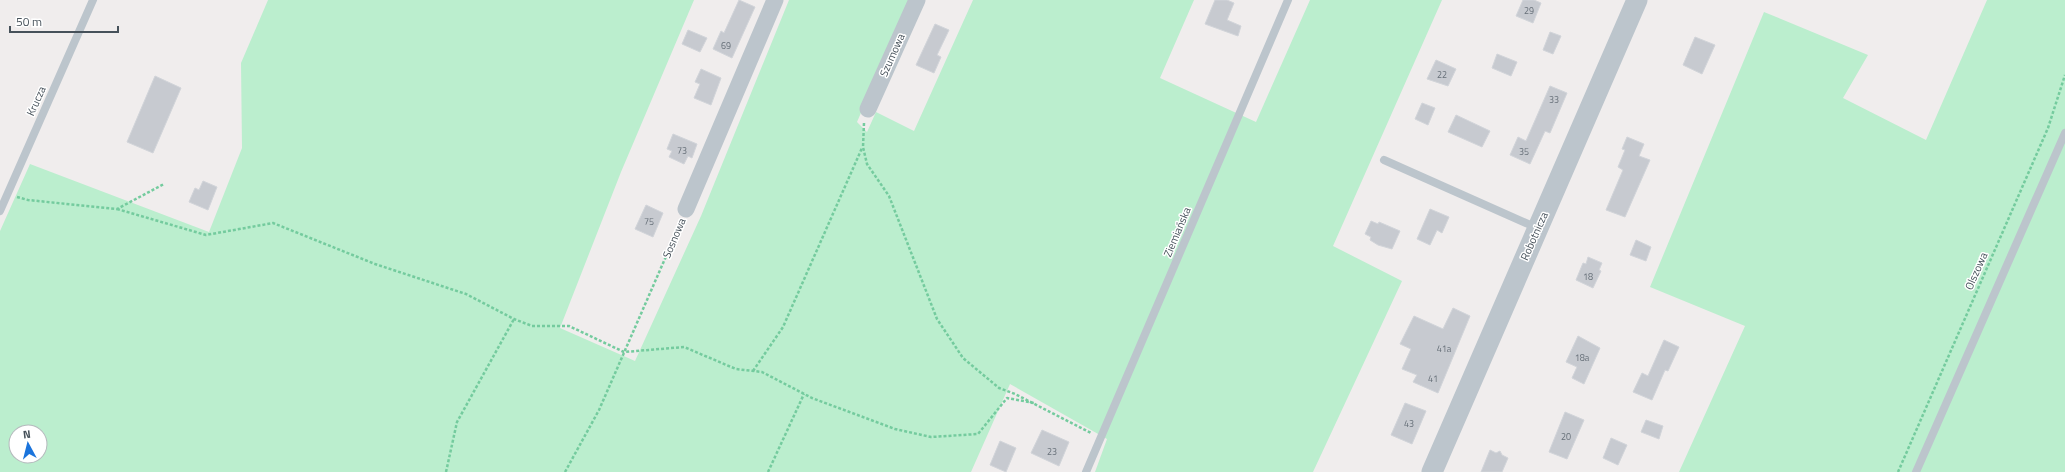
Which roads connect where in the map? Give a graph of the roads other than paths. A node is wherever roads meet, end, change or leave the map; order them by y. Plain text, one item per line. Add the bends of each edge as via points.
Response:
1 (93, 0) edge
2 (775, 0) edge
3 (916, 0) edge
4 (1288, 0) edge
5 (1637, 0) edge
6 (868, 109) road end
7 (2065, 134) edge
8 (1384, 160) dead end
9 (686, 209) road end
10 (0, 210) edge
11 (1538, 228) junction
12 (1086, 472) edge
13 (1432, 472) edge
14 (1916, 472) edge

1 - 10 lane, Krucza
2 - 9 street, Sosnowa
3 - 6 street, Szumowa
4 - 12 lane, Ziemiańska
5 - 11 street, Robotnicza
7 - 14 lane
8 - 11 lane
11 - 13 street, Robotnicza

